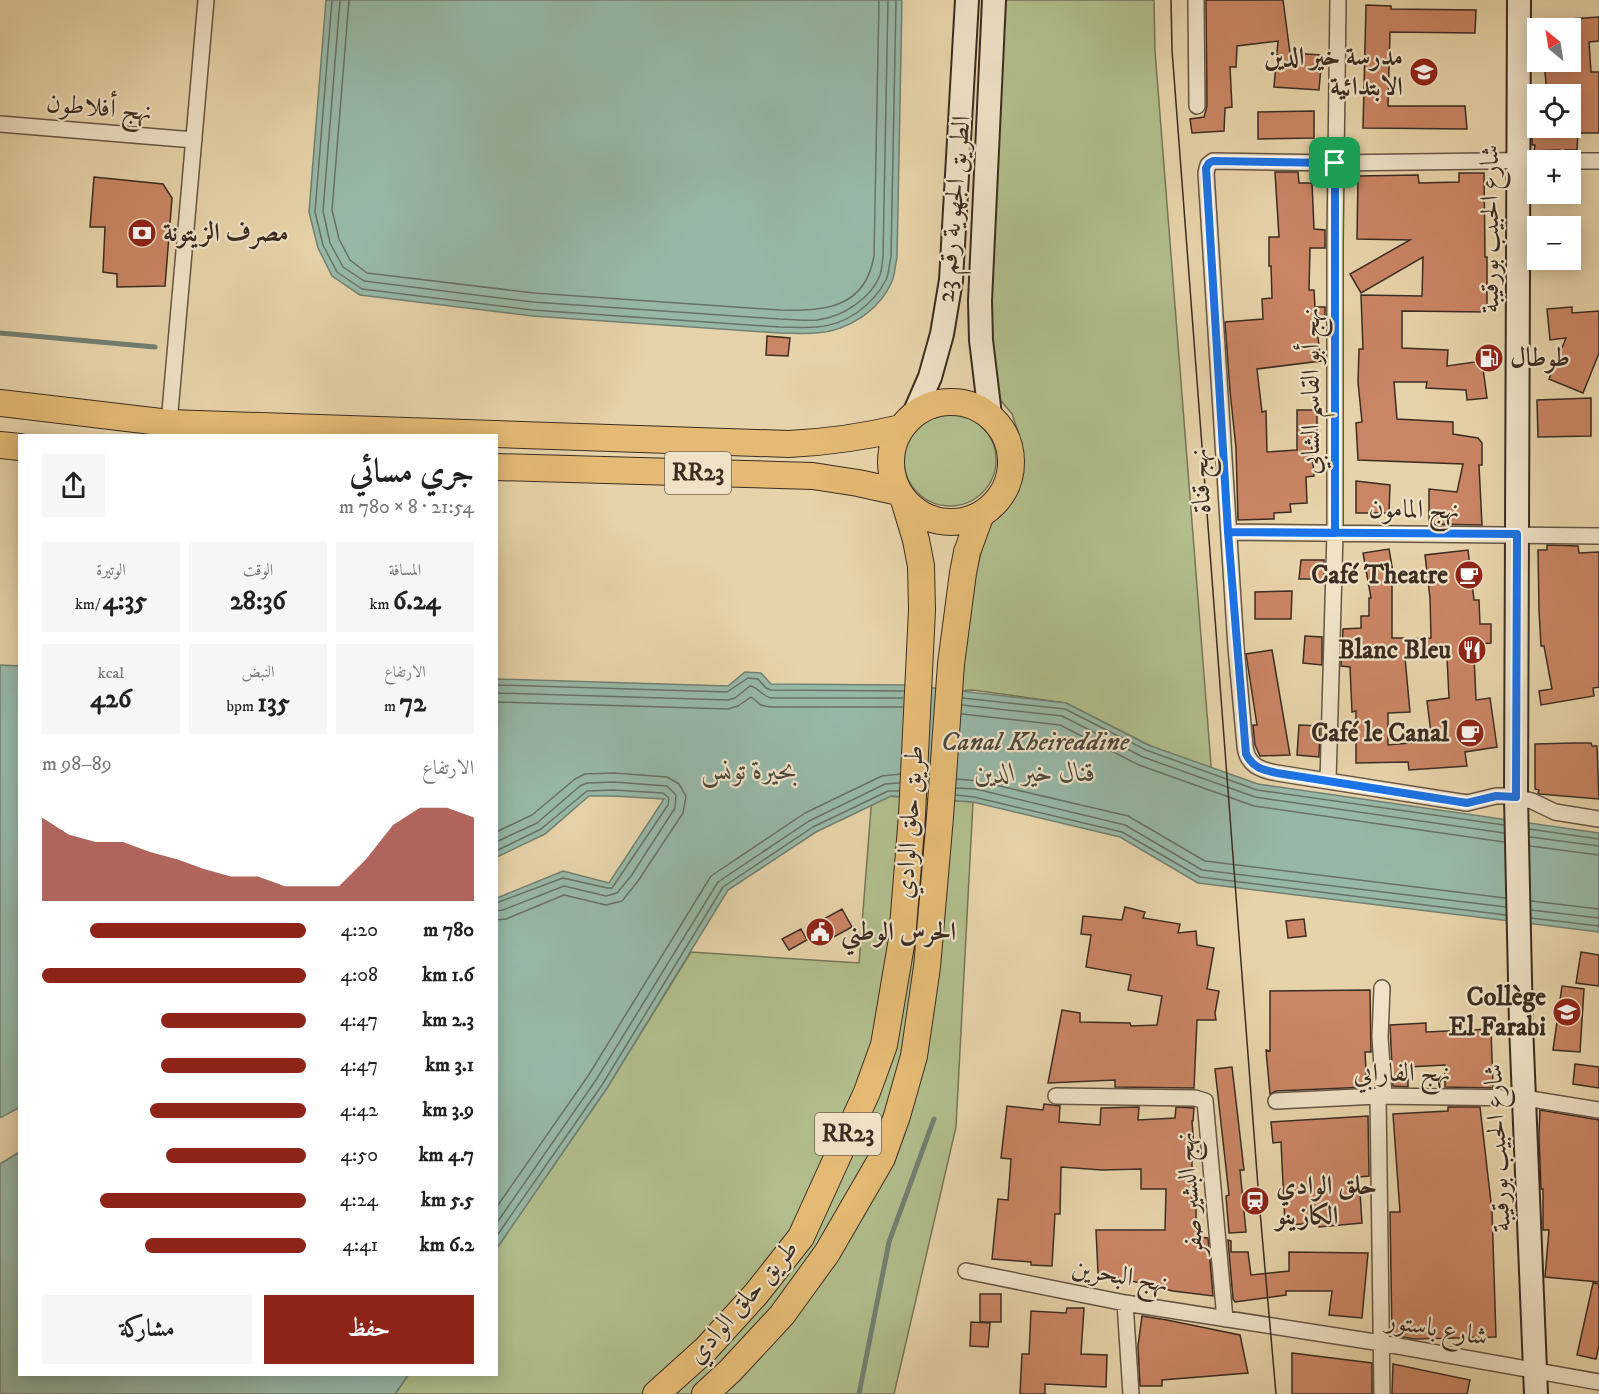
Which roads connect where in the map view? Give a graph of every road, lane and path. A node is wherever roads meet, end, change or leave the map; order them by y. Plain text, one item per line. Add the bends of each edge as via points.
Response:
1 (206, 0) edge
2 (967, 0) edge
3 (994, 0) edge
4 (1196, 0) edge
5 (1338, 0) edge
6 (1518, 0) edge
7 (1197, 106) dead end
8 (0, 124) edge
9 (194, 140) junction
10 (1518, 160) junction
11 (1527, 160) edge
12 (1581, 161) edge
13 (1599, 161) edge
14 (1335, 163) junction
15 (0, 403) edge
16 (990, 415) junction
17 (908, 421) junction
18 (169, 423) junction
19 (494, 434) edge
20 (498, 434) edge
21 (0, 446) edge
22 (18, 447) edge
23 (498, 467) edge
24 (901, 496) junction
25 (981, 514) junction
26 (1228, 532) junction
27 (1335, 533) junction
28 (1517, 534) junction
29 (1599, 536) edge
30 (1328, 781) junction
31 (1516, 800) junction
32 (1599, 819) edge
33 (1382, 988) dead end
34 (1056, 1096) dead end
35 (1381, 1096) junction
36 (1524, 1098) junction
37 (1276, 1101) dead end
38 (1599, 1110) edge
39 (966, 1271) dead end
40 (1125, 1303) junction
41 (1225, 1319) junction
42 (1267, 1326) joint
43 (1381, 1343) junction
44 (1536, 1370) junction
45 (1599, 1382) edge
46 (656, 1394) edge
47 (705, 1394) edge
48 (1131, 1394) edge
49 (1382, 1394) edge
50 (1536, 1394) edge

1 - 9 street
2 - 17 main road, الطريق الجهوية رقم 23 / RR23 via 951,280 930,377
3 - 16 main road, الطريق الجهوية رقم 23 / RR23 via 980,301
4 - 7 street
5 - 14 street, نهج أبو القاسم الشابي
6 - 10 main road, شارع الحبيب بورقيبة
8 - 9 street, نهج أفلاطون
9 - 18 street
10 - 11 street
10 - 14 street
10 - 28 main road, شارع الحبيب بورقيبة
12 - 13 street
14 - 26 street, نهج قناة via 1213,161 1207,166
14 - 27 street, نهج أبو القاسم الشابي
15 - 18 highway, RR23
16 - 17 highway, RR23 via 972,405 952,401 932,404
16 - 25 highway, الطريق الجهوية رقم 23 / RR23 via 1003,430 1010,448 1011,467 996,502
17 - 20 highway, RR23 via 843,440 789,444
17 - 24 highway, الطريق الجهوية رقم 23 / RR23 via 894,442 891,459 892,476
18 - 19 highway, RR23
21 - 22 highway
23 - 24 highway, RR23 via 813,476 858,483
24 - 25 highway, RR23 via 920,513 940,521 961,521
24 - 46 highway, طريق حلق الوادي / RR23 via 921,566 922,610 902,939 884,1045 867,1092 801,1237 713,1341
25 - 47 highway, طريق حلق الوادي / RR23 via 963,573 951,664 927,967 914,1056 897,1116 882,1158 827,1253 782,1315
26 - 27 street, نهج المامون
26 - 30 street, نهج قناة via 1246,754 1258,768
27 - 28 street, نهج المامون
27 - 30 street, نهج أبو القاسم الشابي
28 - 29 street, نهج المامون
28 - 31 main road, شارع الحبيب بورقيبة
30 - 31 street, نهج قناة via 1467,803 1496,796
31 - 32 street
31 - 36 main road, شارع الحبيب بورقيبة
33 - 35 street
34 - 41 street, نهج البشير صفر via 1205,1101
35 - 36 street, نهج الفارابي
35 - 37 street, نهج الفارابي
35 - 43 street
36 - 38 street, نهج الفارابي
36 - 44 main road, شارع الحبيب بورقيبة
39 - 40 street, نهج البحرين
40 - 41 street, نهج البحرين
40 - 48 street
41 - 42 street, نهج البحرين
42 - 43 street, شارع باستور
43 - 44 street, شارع باستور
43 - 49 street
44 - 45 street, شارع باستور
44 - 50 main road, شارع الحبيب بورقيبة

